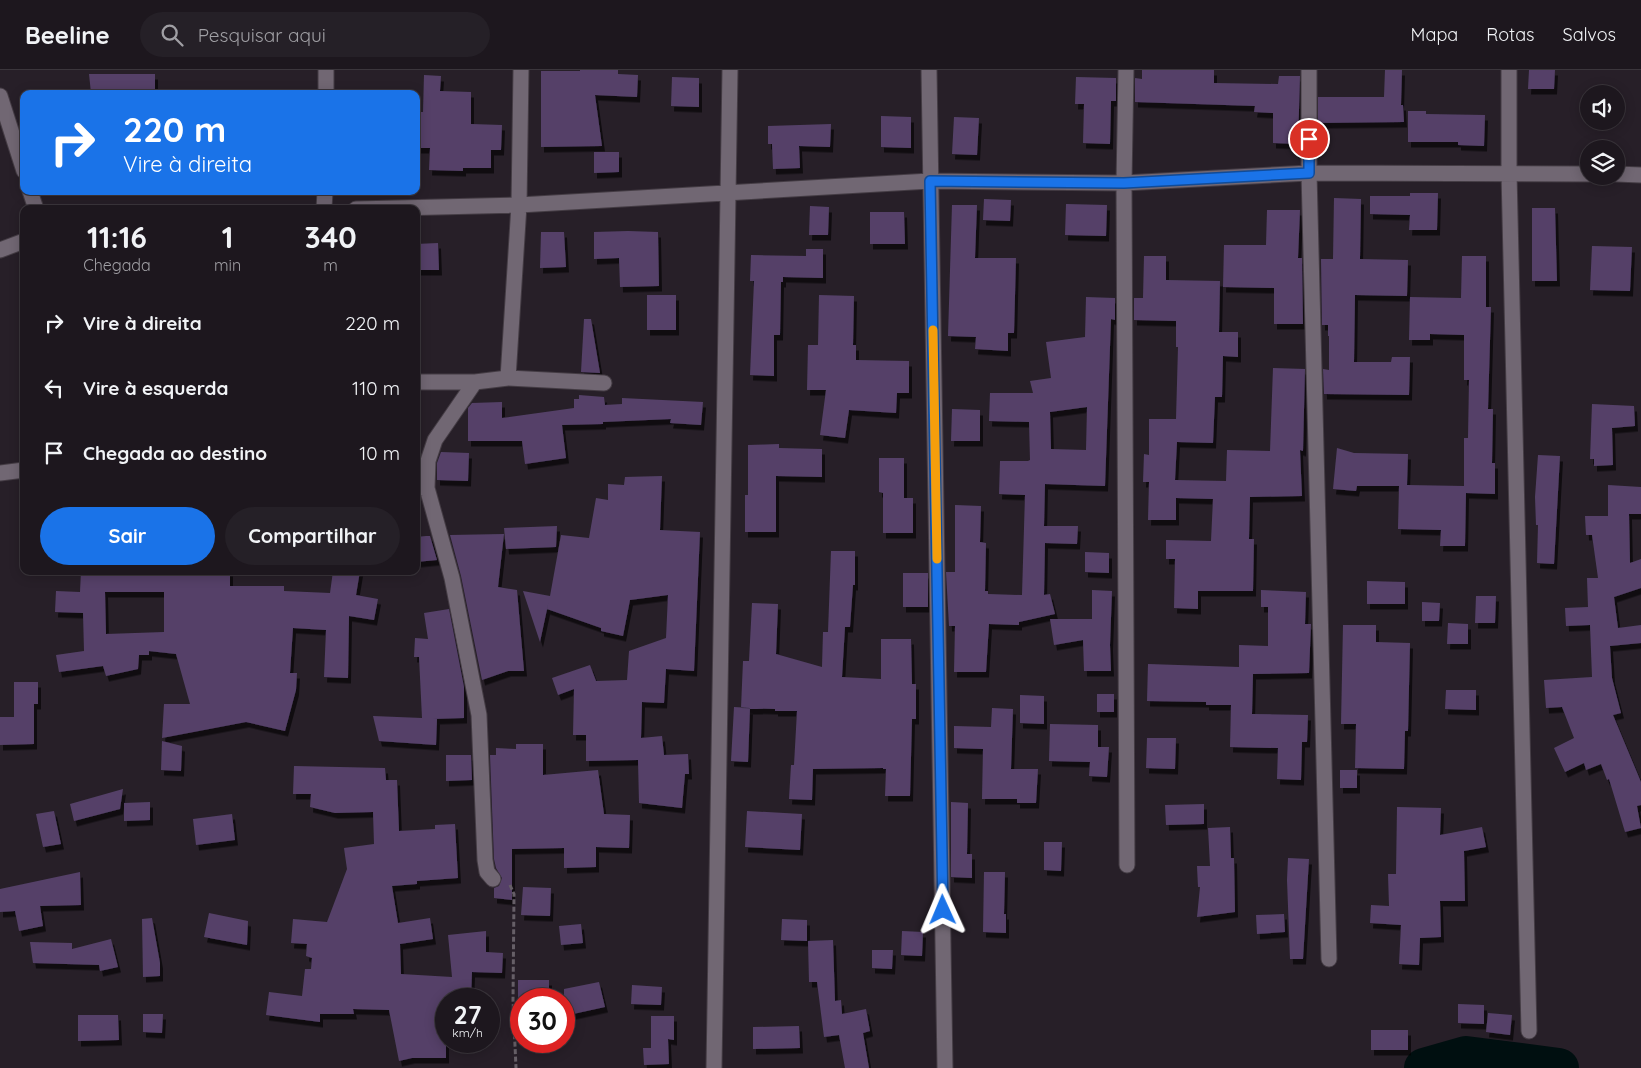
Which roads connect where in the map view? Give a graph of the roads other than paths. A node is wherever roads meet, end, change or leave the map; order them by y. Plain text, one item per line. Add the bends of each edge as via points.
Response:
1 (326, 70) edge
2 (521, 70) edge
3 (730, 70) edge
4 (929, 70) edge
5 (1126, 70) edge
6 (1309, 70) edge
7 (1509, 70) edge
8 (326, 90) edge
9 (0, 96) edge
10 (20, 158) edge
11 (1309, 173) junction
12 (1509, 173) junction
13 (1580, 174) edge
14 (1625, 174) edge
15 (1641, 175) edge
16 (930, 181) junction
17 (1124, 183) junction
18 (728, 192) junction
19 (519, 205) junction
20 (420, 207) edge
21 (20, 242) edge
22 (0, 250) edge
23 (508, 378) junction
24 (420, 382) edge
25 (475, 382) junction
26 (604, 383) dead end
27 (20, 470) edge
28 (0, 472) edge
29 (422, 487) edge
30 (1127, 865) dead end
31 (493, 879) road end
32 (1329, 959) dead end
33 (1529, 1031) dead end
34 (714, 1068) edge
35 (945, 1068) edge

1 - 8 street
2 - 19 street
3 - 18 street
4 - 16 street
5 - 17 street
6 - 11 street
7 - 12 street
9 - 10 street
11 - 12 street
11 - 17 street
11 - 32 street
12 - 13 street
12 - 33 street
14 - 15 street
16 - 17 street
16 - 18 street
16 - 35 street
17 - 30 street
18 - 19 street
18 - 34 street
19 - 20 street
19 - 23 street
21 - 22 street
23 - 25 street
23 - 26 street
24 - 25 street
25 - 29 street via 435,440
27 - 28 street
29 - 31 street via 452,578 479,715 484,860

